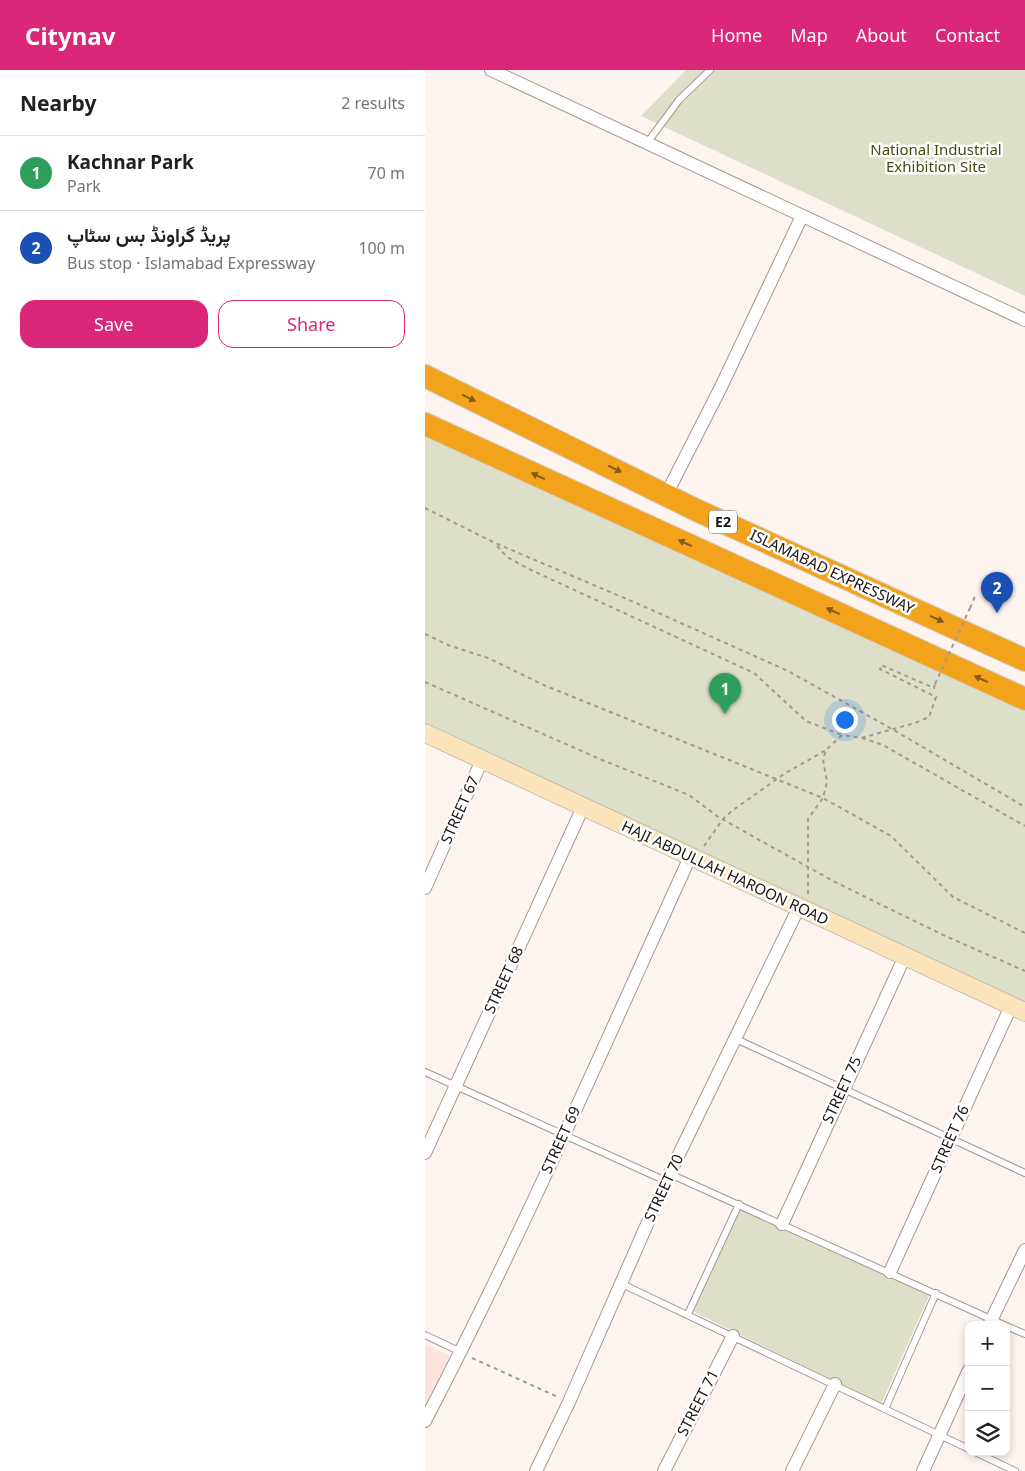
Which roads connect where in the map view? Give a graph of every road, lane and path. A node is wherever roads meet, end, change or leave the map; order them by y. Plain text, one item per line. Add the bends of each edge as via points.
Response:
1 (491, 70) edge
2 (710, 70) edge
3 (647, 143) junction
4 (802, 216) junction
5 (1025, 320) edge
6 (425, 376) edge
7 (425, 424) edge
8 (666, 495) junction
9 (425, 508) edge
10 (495, 544) junction
11 (976, 594) dead end
12 (425, 634) edge
13 (1025, 660) edge
14 (425, 682) edge
15 (1025, 700) edge
16 (892, 729) junction
17 (425, 733) edge
18 (842, 735) junction
19 (861, 738) junction
20 (826, 750) junction
21 (483, 760) junction
22 (776, 780) junction
23 (823, 798) junction
24 (583, 807) junction
25 (1025, 808) edge
26 (723, 819) junction
27 (1025, 826) edge
28 (692, 858) junction
29 (807, 867) junction
30 (425, 887) edge
31 (799, 907) junction
32 (1025, 932) edge
33 (905, 956) junction
34 (1025, 971) edge
35 (1018, 1009) edge
36 (736, 1039) junction
37 (425, 1072) edge
38 (456, 1086) junction
39 (842, 1089) junction
40 (563, 1136) junction
41 (950, 1139) junction
42 (425, 1153) edge
43 (1025, 1173) edge
44 (668, 1178) junction
45 (739, 1204) junction
46 (782, 1224) junction
47 (1025, 1250) edge
48 (890, 1272) junction
49 (622, 1284) junction
50 (936, 1293) junction
51 (688, 1314) junction
52 (989, 1321) edge
53 (991, 1321) edge
54 (1010, 1327) edge
55 (425, 1334) edge
56 (1025, 1334) edge
57 (733, 1336) junction
58 (461, 1352) junction
59 (965, 1379) edge
60 (835, 1384) junction
61 (569, 1402) junction
62 (885, 1410) junction
63 (425, 1420) edge
64 (939, 1435) junction
65 (965, 1447) edge
66 (983, 1456) edge
67 (536, 1471) edge
68 (664, 1471) edge
69 (792, 1471) edge
70 (923, 1471) edge
71 (1015, 1471) edge

1 - 3 street
2 - 3 lane via 679,100
3 - 4 street
4 - 5 street
4 - 8 street via 721,388
6 -> 8 highway, ISLAMABAD EXPRESSWAY / E2
15 -> 7 highway, E2
8 -> 13 highway, ISLAMABAD EXPRESSWAY / E2
9 - 10 path
10 - 16 path via 788,671
10 - 18 path via 507,557 531,570 754,673 806,721
11 - 16 path, bridge via 934,688 881,665 880,669 936,697 929,716
12 - 22 path
14 - 26 path via 689,795
16 - 19 path
16 - 25 path
17 - 21 street, HAJI ABDULLAH HAROON ROAD
18 - 19 path
18 - 20 path
19 - 27 path via 883,745
20 - 22 path
20 - 23 path via 823,759 827,782
21 - 24 street, HAJI ABDULLAH HAROON ROAD
21 - 30 street, STREET 67
22 - 23 path
22 - 26 path
23 - 29 path via 808,819
23 - 32 path via 891,836 953,897
24 - 28 street, HAJI ABDULLAH HAROON ROAD
24 - 38 street, STREET 68
26 - 28 path
26 - 29 path
28 - 31 street, HAJI ABDULLAH HAROON ROAD
28 - 40 street, STREET 69
29 - 31 path via 808,894
29 - 34 path via 943,935
31 - 33 street, HAJI ABDULLAH HAROON ROAD
31 - 36 street, STREET 70
33 - 35 street, HAJI ABDULLAH HAROON ROAD
33 - 39 street, STREET 75
35 - 41 street, STREET 76
36 - 39 lane
36 - 44 street, STREET 70
37 - 38 lane
38 - 40 lane
38 - 42 street, STREET 68
39 - 41 lane
39 - 46 street, STREET 75
40 - 44 lane
40 - 58 street, STREET 69
41 - 43 lane
41 - 48 street, STREET 76
44 - 45 lane
44 - 49 street, STREET 70
45 - 46 lane
45 - 51 lane
46 - 48 lane
47 - 53 street
48 - 50 lane
49 - 51 lane
49 - 61 street, STREET 70
50 - 52 lane
50 - 62 lane
51 - 57 lane
54 - 56 lane
55 - 58 lane
57 - 60 lane
57 - 68 street, STREET 71
58 - 61 path
58 - 63 street, STREET 69
59 - 64 street
60 - 62 lane
60 - 69 street
61 - 67 street, STREET 70
62 - 64 lane
64 - 65 lane
64 - 70 street
66 - 71 lane

